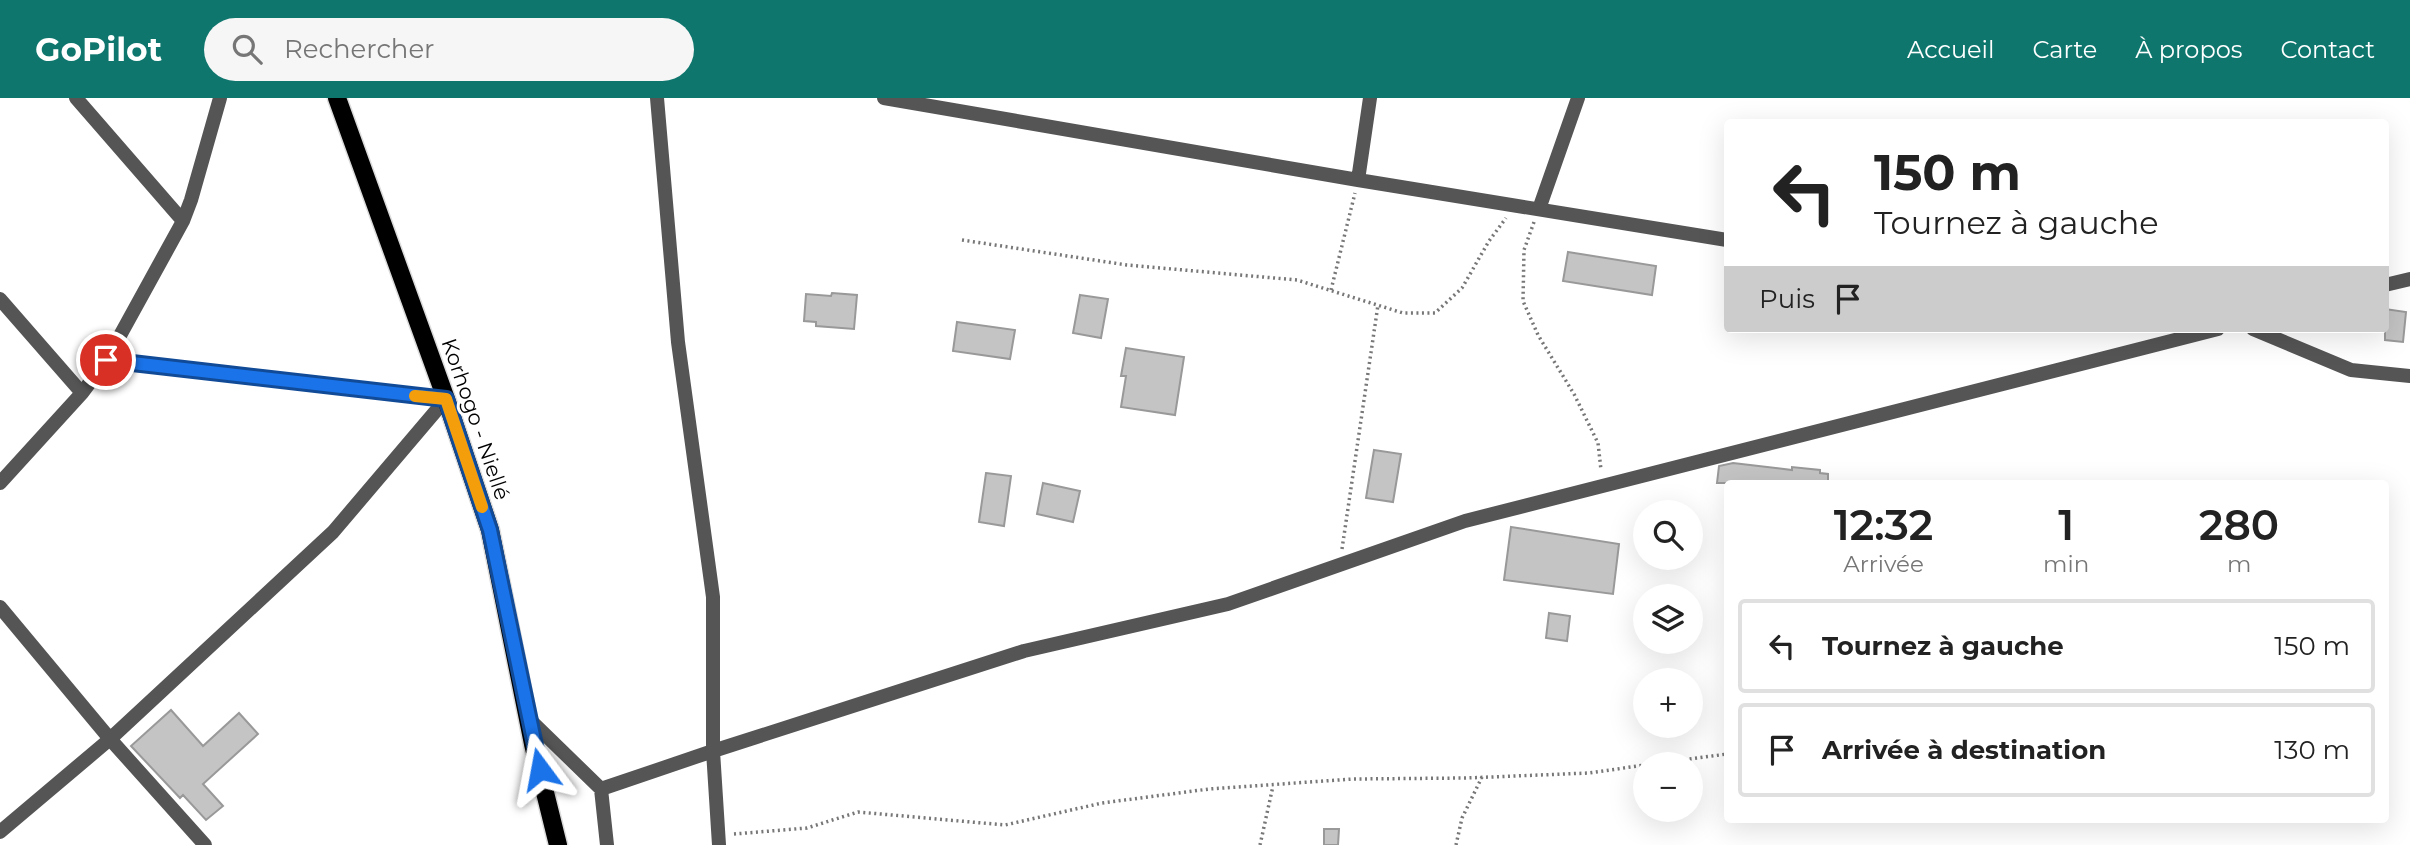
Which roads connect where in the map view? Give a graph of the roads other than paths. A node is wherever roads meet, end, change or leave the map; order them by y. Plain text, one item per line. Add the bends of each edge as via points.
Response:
1 (76, 98) edge
2 (220, 98) edge
3 (337, 98) edge
4 (657, 98) edge
5 (884, 98) edge
6 (1370, 98) edge
7 (1578, 98) edge
8 (969, 105) edge
9 (1358, 180) junction
10 (1539, 209) junction
11 (183, 221) junction
12 (1724, 240) edge
13 (2410, 279) edge
14 (2389, 284) edge
15 (0, 299) edge
16 (2202, 333) edge
17 (2263, 333) edge
18 (106, 360) junction
19 (2410, 376) edge
20 (82, 393) junction
21 (446, 399) junction
22 (0, 483) edge
23 (0, 607) edge
24 (528, 718) junction
25 (110, 739) junction
26 (713, 751) junction
27 (601, 789) junction
28 (0, 832) edge
29 (718, 840) edge
30 (205, 845) edge
31 (558, 845) edge
32 (607, 845) edge

1 - 11 street
2 - 11 street
3 - 21 main road, Korhogo - Niellé
4 - 26 street via 678,342 713,597
5 - 8 street
6 - 9 street
7 - 10 street
8 - 9 street
9 - 10 street
10 - 12 street
11 - 18 street
13 - 14 street
15 - 20 street
16 - 26 street via 1465,521 1228,604 1024,652
17 - 19 street via 2351,370
18 - 20 street
18 - 21 street
20 - 22 street
21 - 24 main road, Korhogo - Niellé via 490,530
21 - 25 street via 333,531
23 - 25 street
24 - 27 street
24 - 31 main road, Korhogo - Niellé
25 - 28 street
25 - 30 street
26 - 27 street
26 - 29 street
27 - 32 street

